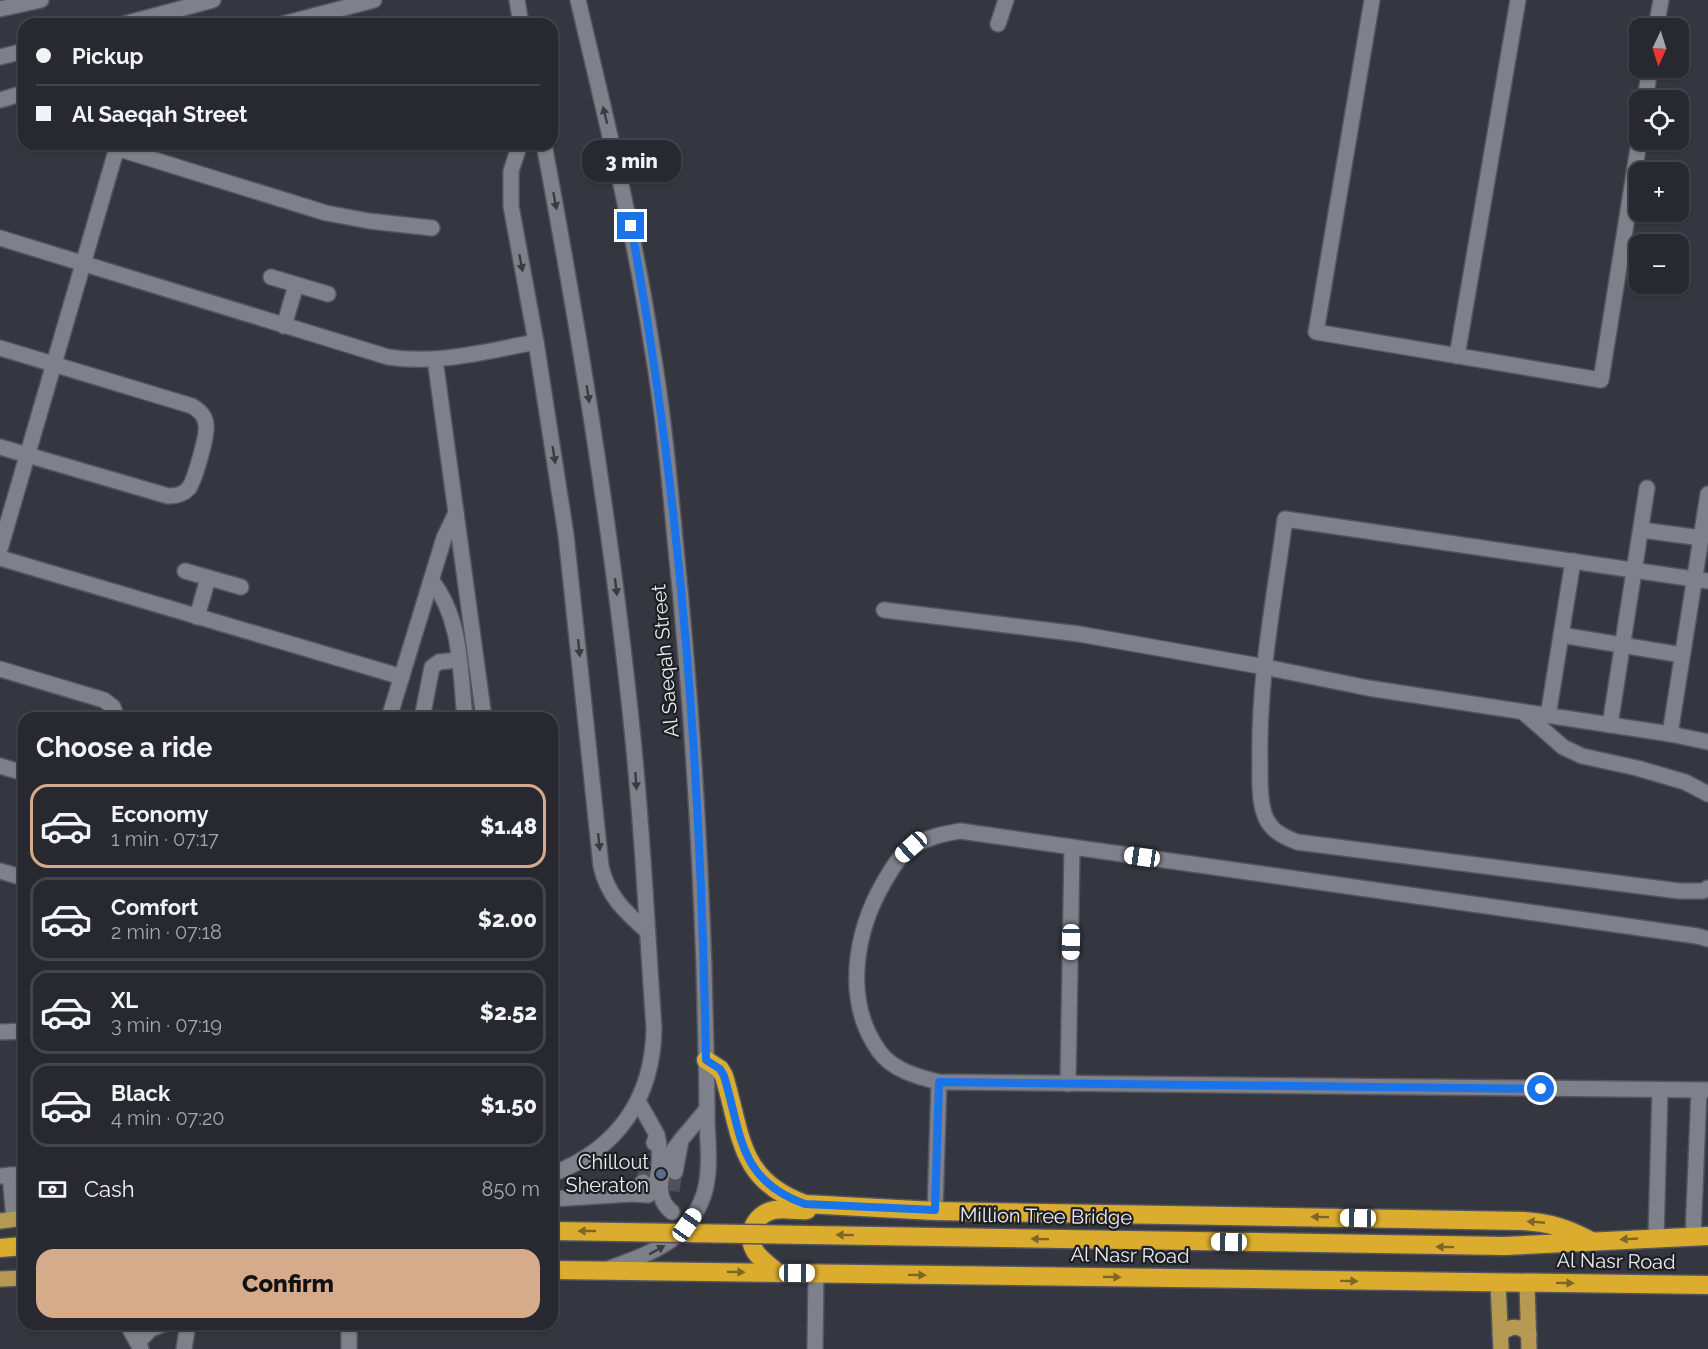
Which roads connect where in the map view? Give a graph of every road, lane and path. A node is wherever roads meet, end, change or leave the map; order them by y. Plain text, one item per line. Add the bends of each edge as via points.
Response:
1 (41, 0) edge
2 (213, 0) edge
3 (374, 0) edge
4 (517, 0) edge
5 (578, 0) edge
6 (1006, 0) edge
7 (1372, 0) edge
8 (1518, 0) edge
9 (1661, 0) edge
10 (0, 9) edge
11 (146, 18) edge
12 (306, 18) edge
13 (520, 18) edge
14 (1658, 18) edge
15 (999, 24) dead end
16 (18, 52) edge
17 (0, 57) edge
18 (18, 95) edge
19 (0, 100) edge
20 (115, 150) edge
21 (131, 150) edge
22 (518, 150) edge
23 (545, 150) edge
24 (1638, 150) edge
25 (432, 228) dead end
26 (0, 238) edge
27 (83, 264) junction
28 (271, 277) dead end
29 (296, 285) junction
30 (328, 294) dead end
31 (284, 326) junction
32 (536, 342) junction
33 (0, 348) edge
34 (1457, 356) junction
35 (435, 360) junction
36 (53, 364) junction
37 (0, 447) edge
38 (27, 455) junction
39 (1647, 488) dead end
40 (1707, 502) edge
41 (456, 513) junction
42 (1641, 530) junction
43 (1701, 538) junction
44 (0, 549) edge
45 (0, 558) edge
46 (1573, 561) junction
47 (1636, 570) junction
48 (185, 571) dead end
49 (208, 578) junction
50 (1701, 579) edge
51 (431, 580) junction
52 (241, 587) dead end
53 (884, 610) dead end
54 (197, 616) junction
55 (1561, 635) junction
56 (1623, 644) junction
57 (1682, 656) junction
58 (458, 660) junction
59 (1265, 667) junction
60 (0, 669) edge
61 (402, 677) junction
62 (115, 712) edge
63 (392, 712) edge
64 (423, 712) edge
65 (464, 712) edge
66 (483, 712) edge
67 (1523, 712) junction
68 (1548, 716) junction
69 (1610, 725) junction
70 (1670, 734) junction
71 (1708, 742) edge
72 (0, 766) edge
73 (18, 771) edge
74 (1708, 794) edge
75 (1072, 847) junction
76 (0, 871) edge
77 (18, 876) edge
78 (1708, 888) edge
79 (647, 931) junction
80 (1708, 939) edge
81 (18, 1030) edge
82 (0, 1032) edge
83 (706, 1060) junction
84 (939, 1082) junction
85 (1068, 1084) junction
86 (1660, 1090) junction
87 (1704, 1091) edge
88 (638, 1101) junction
89 (707, 1110) junction
90 (657, 1135) junction
91 (681, 1140) junction
92 (648, 1165) tunnel mouth
93 (558, 1171) edge
94 (675, 1172) tunnel mouth
95 (11, 1175) edge
96 (643, 1182) tunnel mouth
97 (672, 1191) tunnel mouth
98 (631, 1194) junction
99 (558, 1199) edge
100 (824, 1206) junction
101 (935, 1210) junction
102 (672, 1212) junction
103 (13, 1219) edge
104 (687, 1225) junction
105 (558, 1231) edge
106 (1701, 1236) edge
107 (1656, 1238) junction
108 (1591, 1241) junction
109 (18, 1246) edge
110 (1504, 1246) joint
111 (0, 1248) edge
112 (558, 1270) edge
113 (602, 1271) junction
114 (778, 1273) junction
115 (816, 1273) junction
116 (18, 1278) edge
117 (0, 1279) edge
118 (1498, 1283) junction
119 (1527, 1283) junction
120 (1708, 1285) edge
121 (130, 1330) edge
122 (150, 1330) edge
123 (183, 1330) edge
124 (349, 1330) edge
125 (1500, 1342) edge
126 (1529, 1342) edge
127 (139, 1345) edge
128 (184, 1349) edge
129 (349, 1349) edge
130 (815, 1349) edge

1 - 10 street
2 - 11 street
3 - 12 street
4 - 13 street
83 -> 5 street, Al Saeqah Street via 689,691 661,410 631,226
6 - 15 street
7 - 34 street via 1316,332
8 - 34 street
9 - 14 street
16 - 17 street
18 - 19 street
20 - 27 street
21 - 25 street via 326,213
22 -> 32 street via 511,171 510,195
23 -> 79 street, Al Saeqah Street via 614,569 633,742
24 - 34 street via 1601,380
26 - 27 street
27 - 31 street
27 - 36 street
28 - 29 street
29 - 30 street
29 - 31 street
31 - 35 street via 388,357
32 - 35 street
32 -> 79 street via 566,535 603,877 624,910
33 - 36 street
35 - 41 street
36 - 38 street
36 - 38 street via 192,406 204,418 206,435 191,483 175,496
37 - 38 street
38 - 44 street
39 - 42 street
40 - 43 street
41 - 51 street
41 - 66 street
42 - 43 street
42 - 47 street
43 - 50 street
45 - 54 street
46 - 47 street
46 - 55 street
46 - 59 street via 1285,519
47 - 50 street
47 - 56 street
48 - 49 street
49 - 52 street
49 - 54 street
50 - 57 street
51 - 58 street via 450,610
51 - 61 street
53 - 59 street via 1079,634
54 - 61 street
55 - 56 street
55 - 68 street
56 - 57 street
56 - 69 street
57 - 70 street
58 - 64 street via 439,662 432,667
58 - 65 street
59 - 67 street
59 - 78 street via 1260,786 1264,814 1276,833 1297,842 1679,891
60 - 62 street via 104,700
61 - 63 street
67 - 68 street
67 - 74 street via 1563,747 1582,756 1637,768
68 - 69 street
69 - 70 street
70 - 71 street
72 - 73 street
75 - 80 street
75 - 84 street via 960,831 933,836 911,847 898,860 879,891 858,952 856,985 862,1016 880,1052 917,1077
75 - 85 street
76 - 77 street
79 - 88 street, Al Saeqah Street via 653,1043
81 - 82 street
83 - 89 street, Al Saeqah Street
83 - 100 highway via 724,1076 744,1150 761,1178 787,1198
84 - 85 street
84 - 101 street
85 - 86 street
86 - 87 street
86 - 107 street
87 - 106 street
88 - 90 street
88 - 93 street, Al Saeqah Street via 620,1129 602,1147
89 - 91 street
89 - 104 street, Al Saeqah Street via 706,1182
90 - 92 street
90 - 98 street via 660,1150 654,1188 648,1195
91 - 94 street
91 - 102 street via 662,1174 663,1200
95 - 103 street
96 - 98 street
97 - 102 street
98 - 99 street
100 - 101 highway
100 - 114 highway via 772,1210 756,1221 751,1234 753,1248
108 -> 101 highway via 1547,1222
102 - 104 street
113 -> 104 street, Al Saeqah Street via 657,1250
110 -> 105 highway, Million Tree Bridge, bridge
106 - 107 highway, Al Nasr Road
107 -> 108 highway, Al Nasr Road
108 - 110 highway, Al Nasr Road
109 - 111 highway
112 - 113 highway, Al Nasr Road
113 -> 114 highway, Al Nasr Road
114 - 115 highway, Al Nasr Road
115 -> 118 highway, Al Nasr Road
115 - 130 street
116 - 117 main road
118 - 119 highway, Al Nasr Road
118 - 125 main road
119 -> 120 highway, Al Nasr Road
119 - 126 main road
121 - 127 street
122 - 127 street
123 - 128 street
124 - 129 street
125 - 126 main road via 1506,1329 1514,1327 1522,1329

